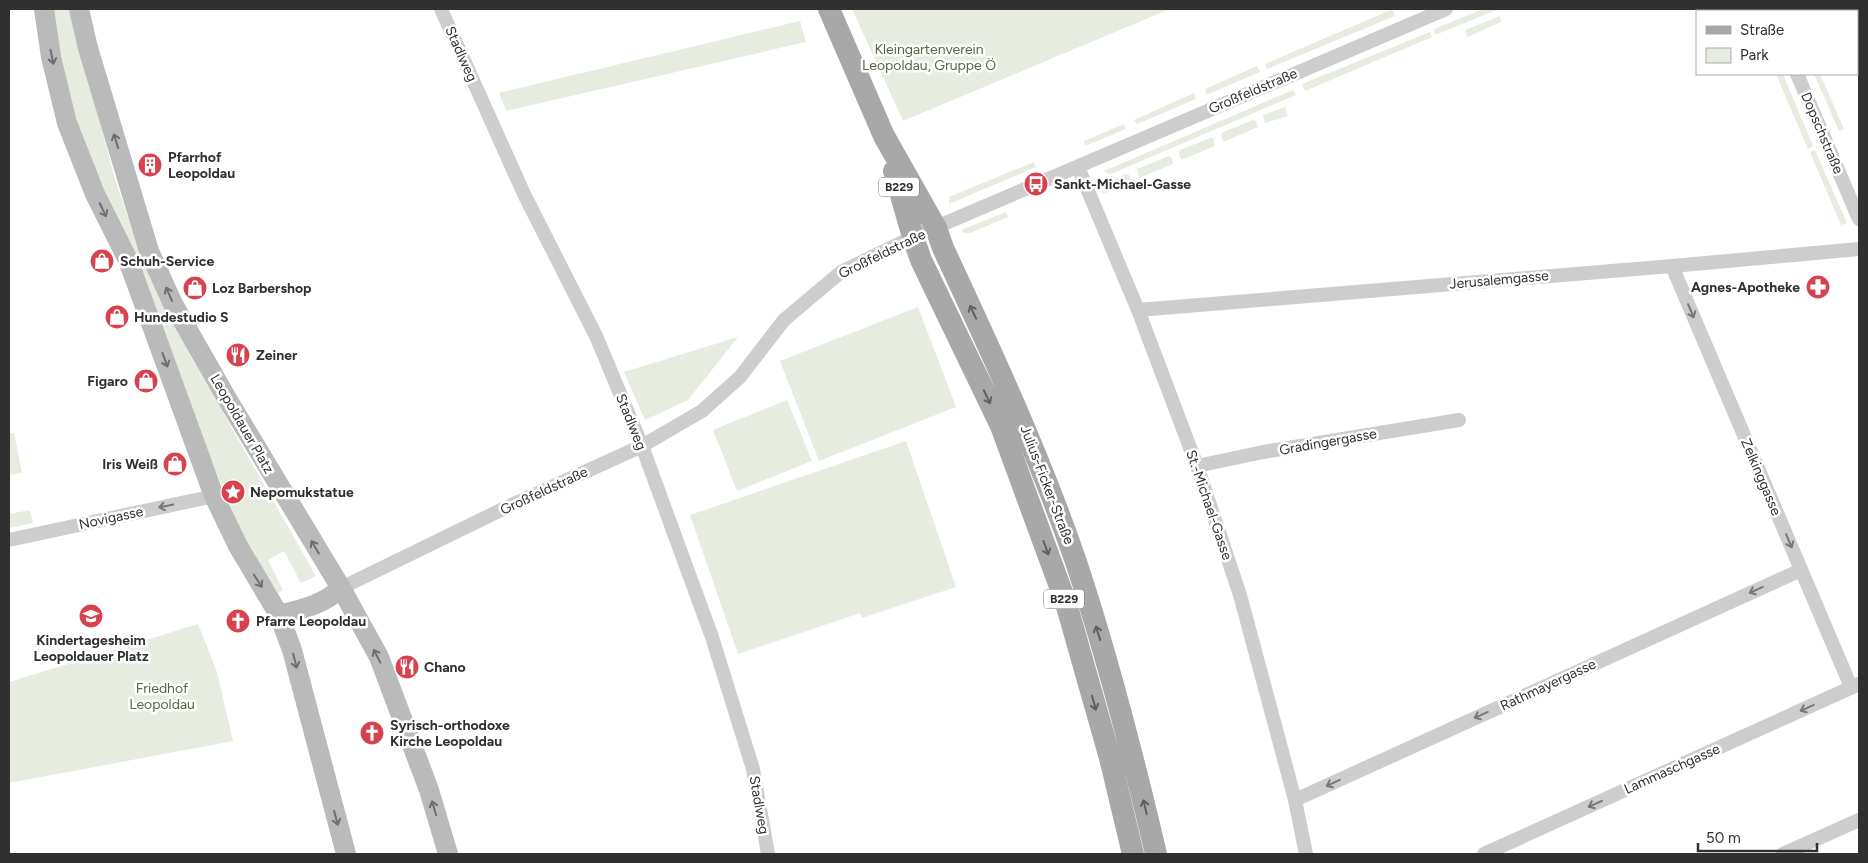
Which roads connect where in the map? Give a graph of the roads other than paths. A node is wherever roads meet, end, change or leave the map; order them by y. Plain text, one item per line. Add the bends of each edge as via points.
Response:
1 (44, 9) edge
2 (80, 9) edge
3 (441, 9) edge
4 (829, 9) edge
5 (1446, 9) edge
6 (1797, 75) edge
7 (884, 136) junction
8 (1078, 167) junction
9 (1859, 219) edge
10 (936, 228) junction
11 (912, 238) junction
12 (1859, 249) edge
13 (1672, 266) junction
14 (1138, 310) junction
15 (1459, 420) dead end
16 (642, 446) junction
17 (1197, 466) junction
18 (214, 496) junction
19 (9, 540) edge
20 (1801, 570) junction
21 (341, 588) junction
22 (279, 615) junction
23 (1855, 686) edge
24 (1295, 800) junction
25 (1859, 820) edge
26 (346, 854) edge
27 (448, 854) edge
28 (768, 854) edge
29 (1133, 854) edge
30 (1156, 854) edge
31 (1306, 854) edge
32 (1484, 854) edge
33 (1783, 854) edge

1 -> 18 street via 51,57 67,123 95,194 128,260
21 -> 2 street, Leopoldauer Platz via 173,304 149,251 88,48
3 - 16 street, Stadlweg via 524,194 596,336
4 - 7 main road, Julius-Ficker-Straße / B229
5 - 8 street, Großfeldstraße
6 - 9 street, Dopschstraße
7 - 10 main road, Julius-Ficker-Straße / B229
7 - 11 main road, Julius-Ficker-Straße / B229
8 - 10 street, Großfeldstraße
8 - 14 street, St.-Michael-Gasse
10 - 11 street, Großfeldstraße
30 -> 10 main road, Julius-Ficker-Straße / B229 via 1102,645 1076,562 1023,422
11 - 16 street, Großfeldstraße via 841,272 784,320 740,377 702,411
11 -> 29 main road, Julius-Ficker-Straße / B229 via 1000,426 1066,603 1110,758
12 - 13 street, Jerusalemgasse
13 - 14 street, Jerusalemgasse
13 -> 20 street, Zelkinggasse
14 - 17 street, St.-Michael-Gasse
15 - 17 street, Gradingergasse
16 - 21 street, Großfeldstraße
16 - 28 street, Stadlweg via 712,637 753,769
17 - 24 street, St.-Michael-Gasse via 1240,595
18 -> 19 street, Novigasse
18 -> 22 street via 238,546
20 - 23 street, Zelkinggasse
20 -> 24 street, Rathmayergasse
21 - 22 street via 330,598 311,607
27 -> 21 street, Leopoldauer Platz via 429,790 378,657
22 -> 26 street via 292,650
23 -> 32 street, Lammaschgasse
24 - 31 street, St.-Michael-Gasse
25 - 33 street

